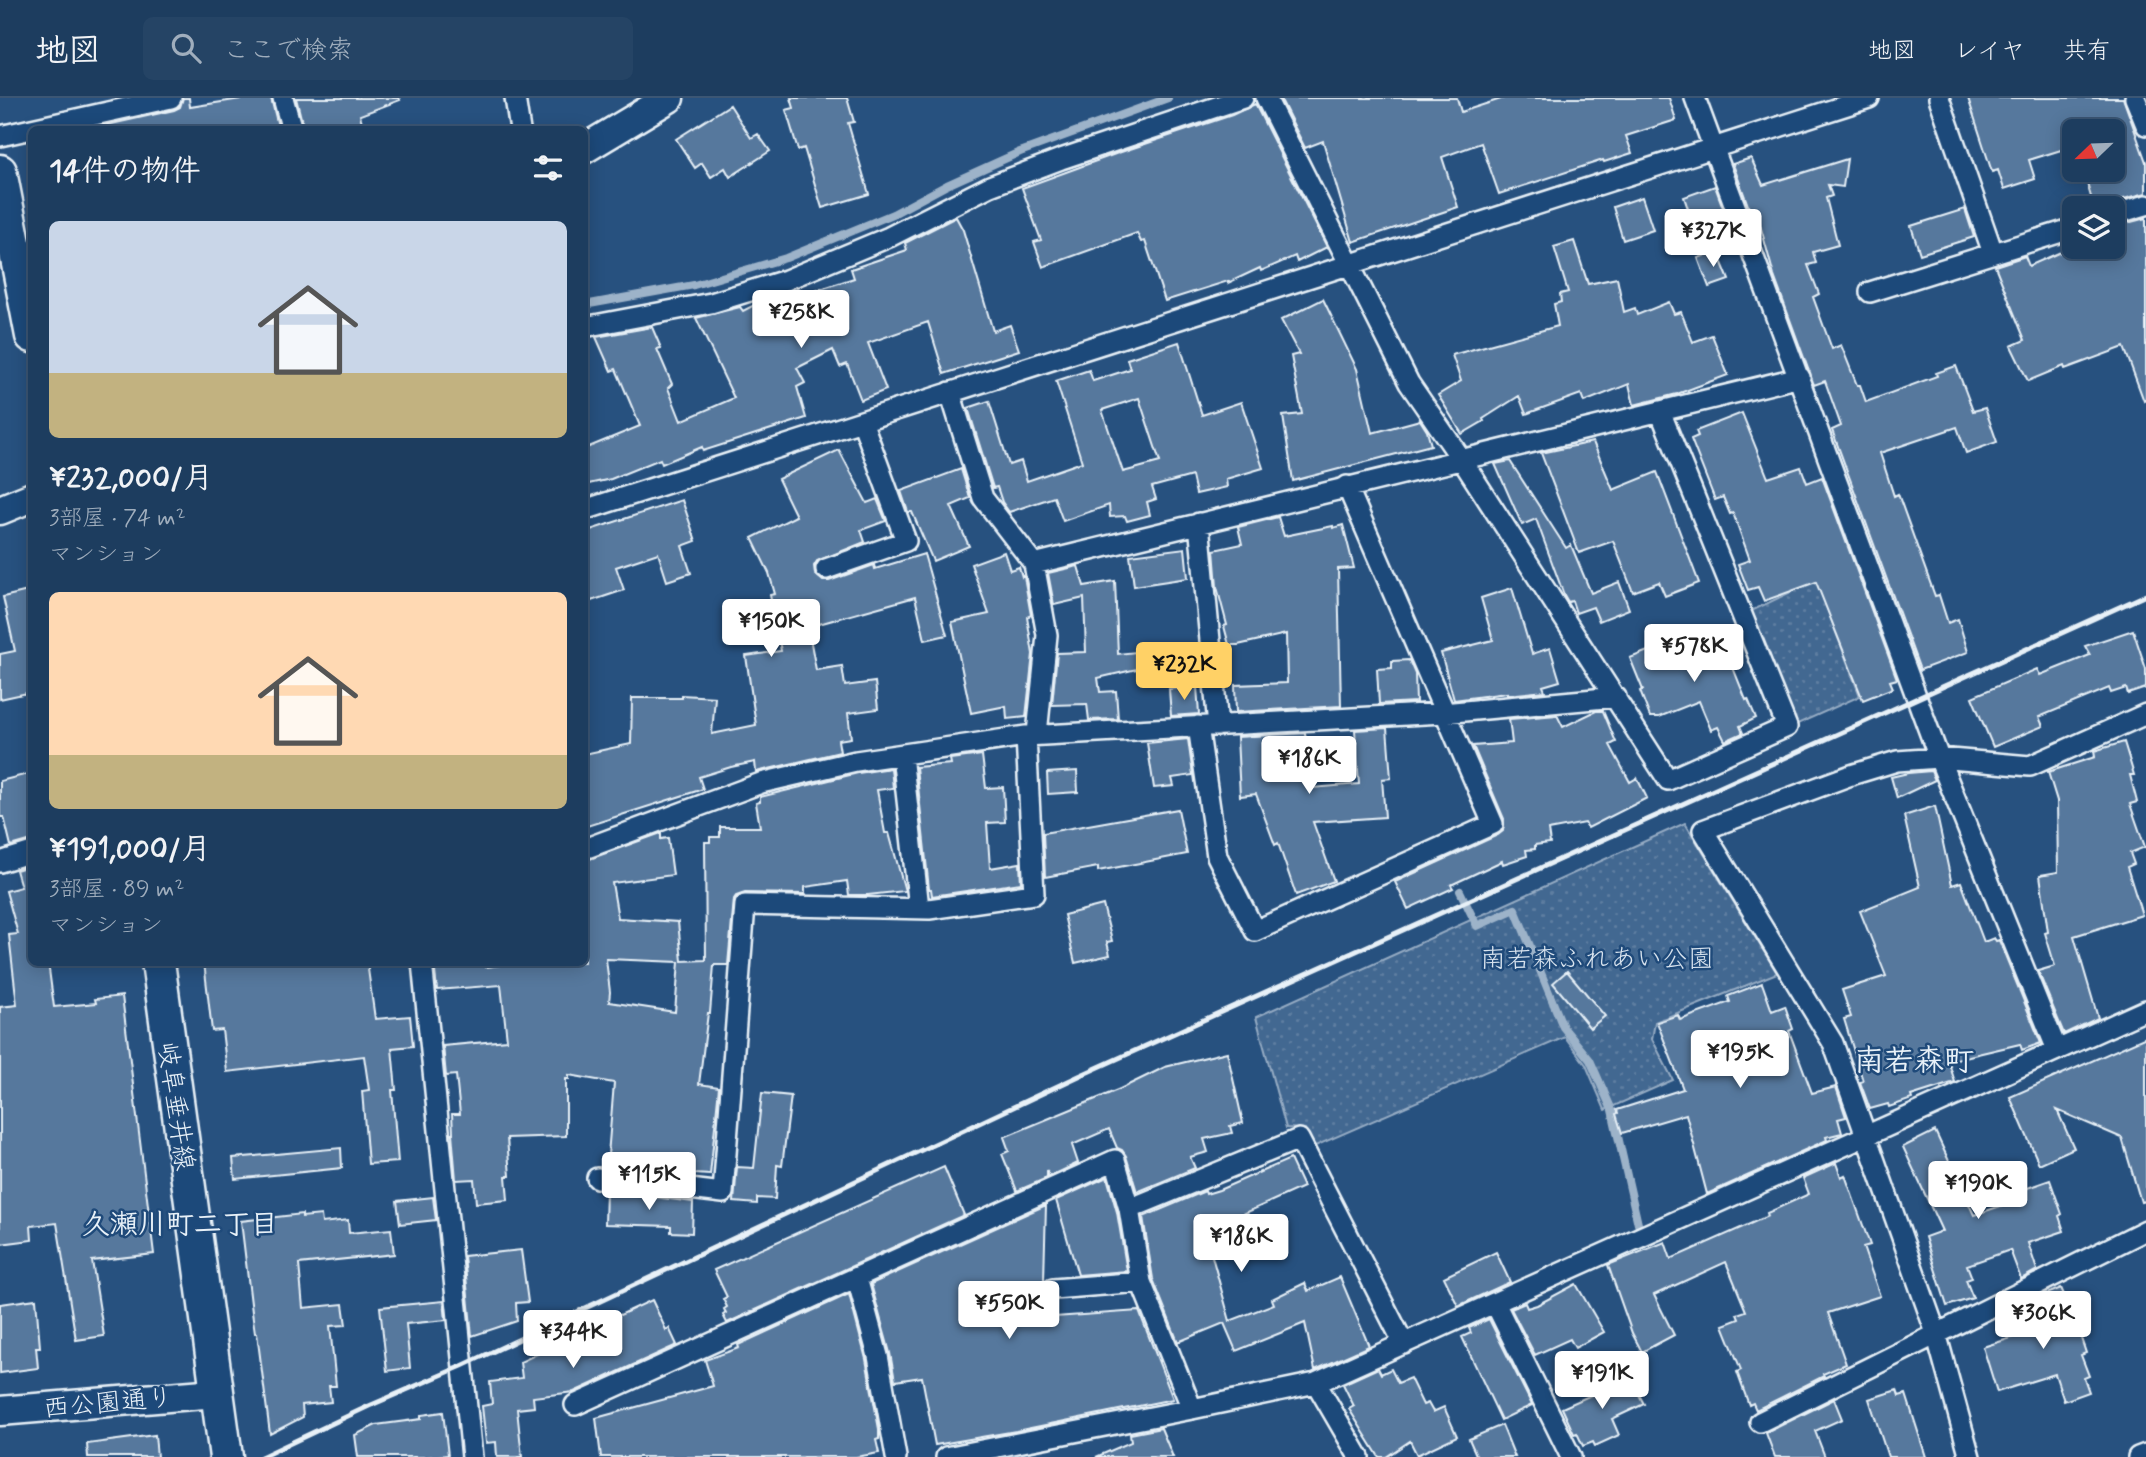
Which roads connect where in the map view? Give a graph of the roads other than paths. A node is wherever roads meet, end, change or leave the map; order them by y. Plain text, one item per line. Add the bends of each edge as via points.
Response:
1 (171, 98) edge
2 (283, 98) edge
3 (515, 98) edge
4 (669, 98) edge
5 (1243, 98) edge
6 (1266, 98) edge
7 (1695, 98) edge
8 (1869, 98) edge
9 (1939, 98) edge
10 (2136, 98) edge
11 (2146, 125) edge
12 (45, 126) edge
13 (291, 126) edge
14 (519, 126) edge
15 (28, 130) edge
16 (0, 136) edge
17 (588, 147) edge
18 (1714, 149) junction
19 (0, 171) edge
20 (2146, 205) edge
21 (2125, 211) edge
22 (2062, 232) edge
23 (1993, 253) junction
24 (1350, 266) junction
25 (1870, 292) dead end
26 (28, 314) edge
27 (588, 326) edge
28 (1800, 377) junction
29 (950, 392) junction
30 (1660, 411) junction
31 (862, 421) junction
32 (1462, 460) junction
33 (1347, 486) junction
34 (28, 499) edge
35 (588, 509) edge
36 (0, 510) edge
37 (1199, 523) junction
38 (1034, 564) junction
39 (826, 569) dead end
40 (1616, 698) junction
41 (1443, 713) junction
42 (2146, 714) edge
43 (1198, 726) junction
44 (1218, 726) junction
45 (1031, 735) junction
46 (902, 755) junction
47 (1939, 758) junction
48 (588, 848) edge
49 (28, 853) edge
50 (0, 862) edge
51 (919, 908) junction
52 (159, 966) edge
53 (422, 966) edge
54 (2146, 1010) edge
55 (2057, 1050) junction
56 (1867, 1136) junction
57 (597, 1178) dead end
58 (1129, 1209) junction
59 (2146, 1230) edge
60 (857, 1278) junction
61 (1141, 1282) junction
62 (1053, 1289) dead end
63 (1495, 1303) junction
64 (1936, 1333) junction
65 (1404, 1344) junction
66 (1315, 1383) junction
67 (216, 1393) junction
68 (575, 1405) dead end
69 (1192, 1409) junction
70 (0, 1411) edge
71 (1760, 1422) dead end
72 (2146, 1454) edge
73 (226, 1457) edge
74 (472, 1457) edge
75 (896, 1457) edge
76 (946, 1457) edge
77 (1359, 1457) edge
78 (1571, 1457) edge
79 (1970, 1457) edge
80 (2138, 1457) edge

1 - 12 street
2 - 13 street
3 - 14 street
4 - 17 street
5 - 27 street via 990,186 889,237 786,280 711,303
6 - 24 street
7 - 18 street
8 - 18 street
9 - 23 street
10 - 11 street
15 - 16 street
18 - 24 street
18 - 28 street
19 - 26 main road
20 - 21 street
22 - 23 street
23 - 25 street
24 - 29 street
24 - 32 street via 1409,383
28 - 30 street
28 - 47 street
29 - 31 street
29 - 38 street via 983,498
30 - 32 street
30 - 40 street via 1787,727 1668,780
31 - 35 street
31 - 39 street via 906,541
32 - 33 street
32 - 40 street
33 - 37 street
33 - 41 street
34 - 36 street
37 - 38 street
37 - 44 street
38 - 45 street via 1047,635
40 - 41 street
41 - 43 street via 1493,824 1255,931 1217,856
41 - 44 street
42 - 47 street via 2030,765
43 - 44 street
43 - 45 street
45 - 46 street
45 - 51 street via 1034,894
46 - 48 street via 761,783
46 - 51 street
47 - 55 street
47 - 56 street via 1897,761 1851,775 1703,830 1833,1043
49 - 50 street
51 - 57 street via 745,905 723,1193
52 - 67 main road, 岐阜垂井線
53 - 74 street
54 - 55 street
55 - 56 street
56 - 63 street
56 - 64 street
58 - 60 street via 1115,1160
58 - 61 street
58 - 65 street via 1299,1139
59 - 64 street
60 - 68 street
60 - 75 street via 878,1356
61 - 62 street
61 - 69 street
63 - 65 street
63 - 78 street
64 - 71 street
64 - 79 street
65 - 66 street
66 - 69 street
66 - 77 street
67 - 70 street, 西公園通り
67 - 73 main road, 岐阜垂井線
69 - 76 street
72 - 80 street

